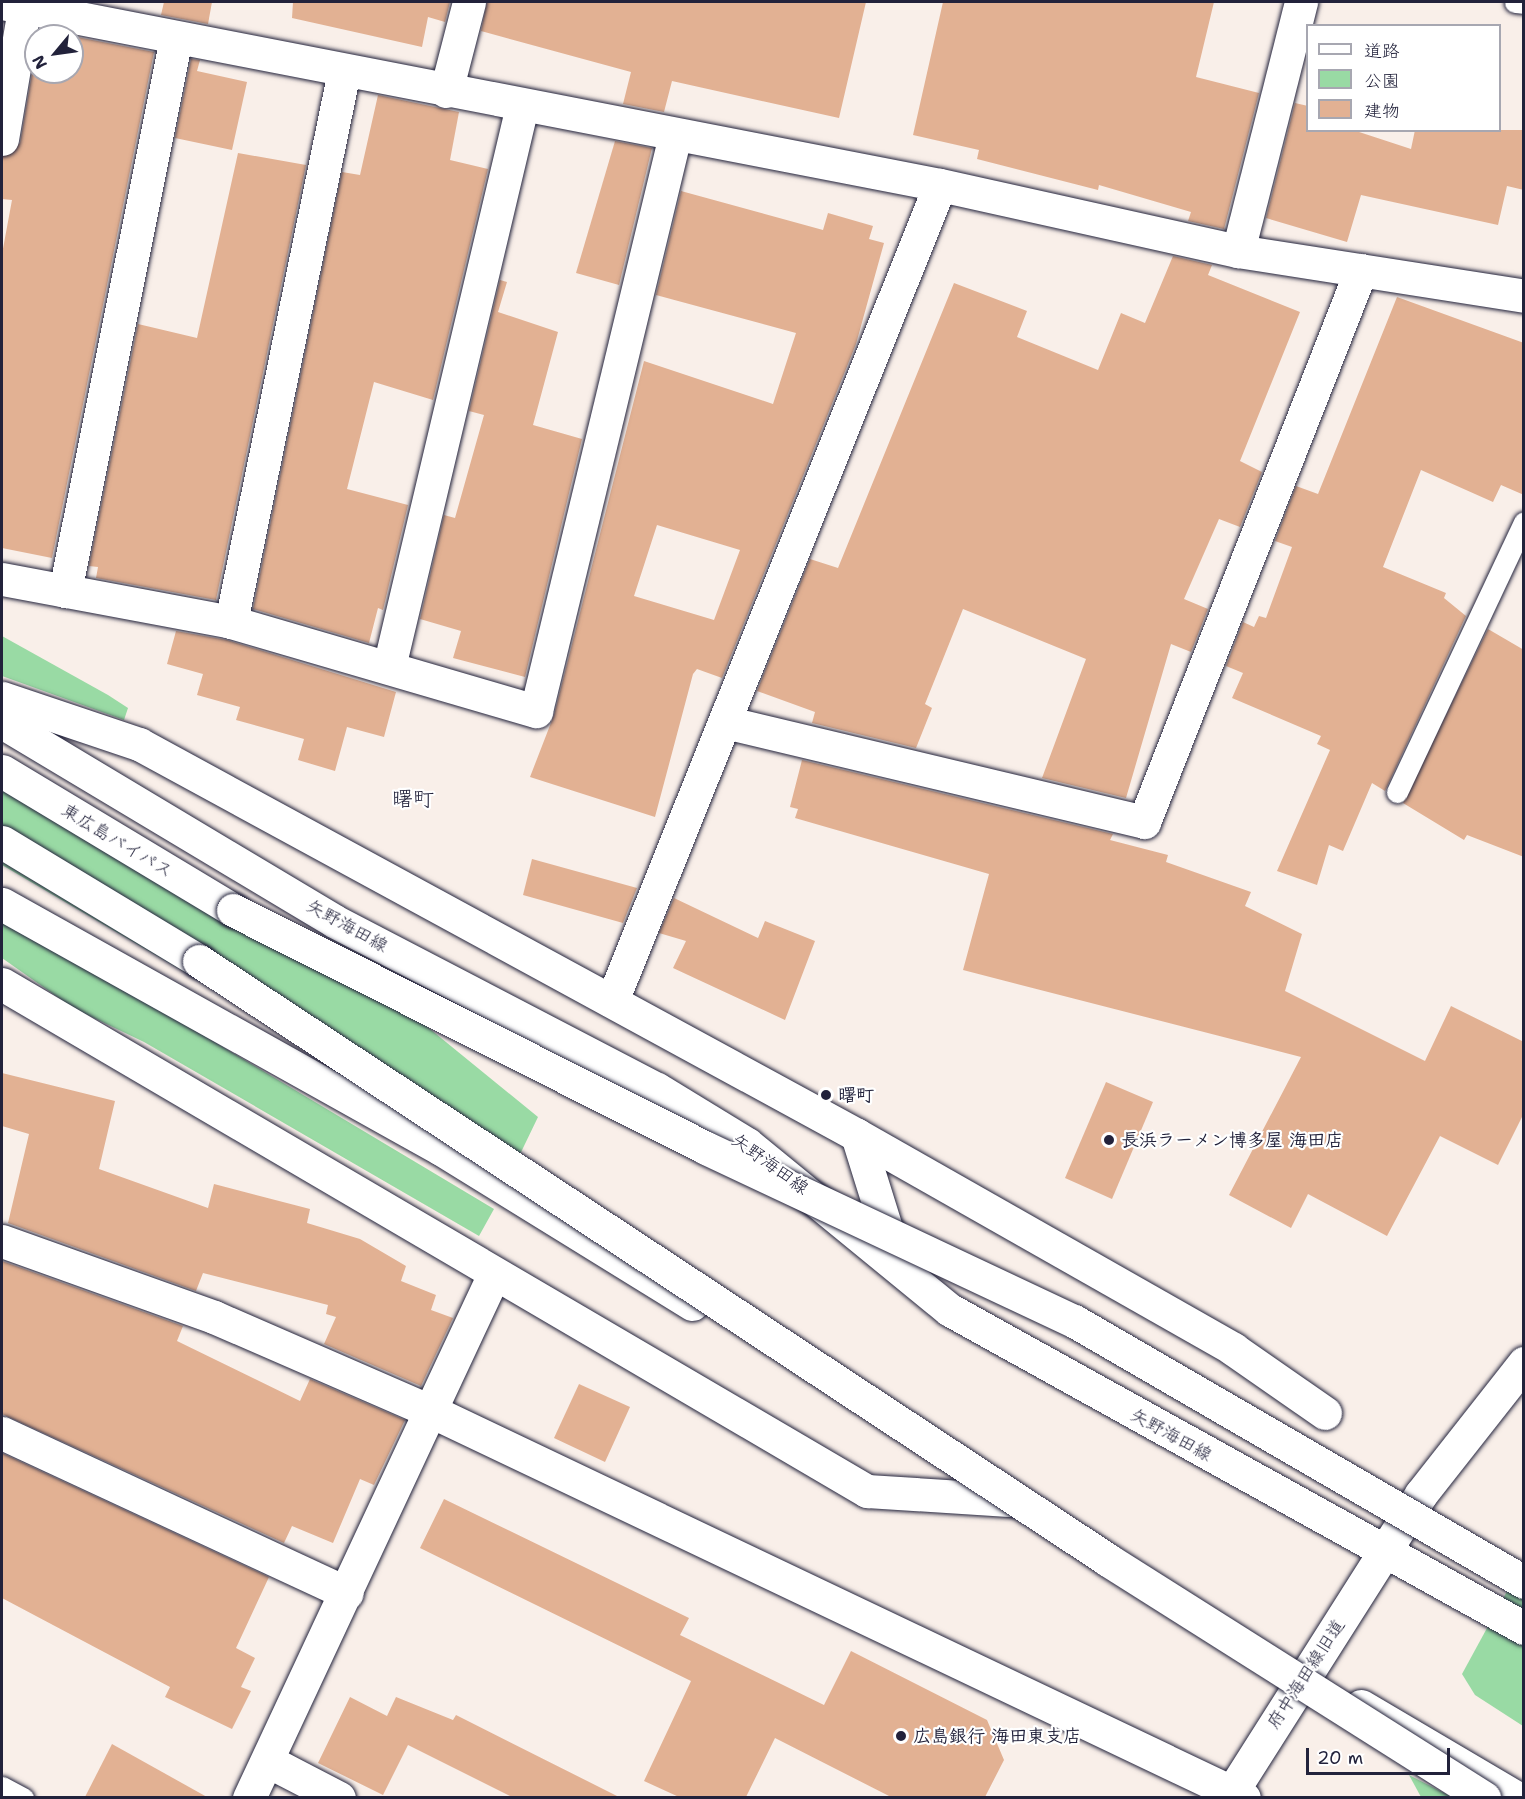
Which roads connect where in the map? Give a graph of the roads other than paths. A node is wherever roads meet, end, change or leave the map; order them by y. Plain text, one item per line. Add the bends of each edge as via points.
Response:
1 (470, 2) edge
2 (1301, 2) edge
3 (1515, 2) edge
4 (1524, 3) edge
5 (13, 6) edge
6 (176, 38) junction
7 (344, 71) junction
8 (446, 91) junction
9 (522, 106) junction
10 (675, 135) junction
11 (2, 140) edge
12 (939, 185) junction
13 (1238, 251) junction
14 (1361, 270) junction
15 (1524, 296) edge
16 (1524, 522) edge
17 (2, 579) edge
18 (65, 591) junction
19 (231, 622) junction
20 (389, 667) junction
21 (2, 698) edge
22 (2, 722) edge
23 (725, 722) junction
24 (2, 771) edge
25 (1397, 792) dead end
26 (2, 842) edge
27 (2, 904) edge
28 (2, 984) edge
29 (612, 1001) junction
30 (857, 1135) junction
31 (2, 1241) edge
32 (900, 1273) junction
33 (494, 1274) junction
34 (1520, 1375) edge
35 (433, 1412) junction
36 (1325, 1413) dead end
37 (2, 1433) edge
38 (1009, 1500) junction
39 (1384, 1551) junction
40 (1524, 1582) edge
41 (347, 1593) junction
42 (1524, 1628) edge
43 (1305, 1679) junction
44 (268, 1761) junction
45 (2, 1787) edge
46 (1235, 1796) edge
47 (23, 1797) edge
48 (249, 1797) edge
49 (339, 1797) edge
50 (1484, 1797) edge
51 (1517, 1797) edge

1 - 8 main road
2 - 13 main road
3 - 4 lane
5 - 6 main road
5 - 11 main road
6 - 7 main road
6 - 18 main road
7 - 8 main road
7 - 19 main road
8 - 9 main road
9 - 10 main road
9 - 20 main road
10 - 12 main road
10 - 20 main road via 536,711
12 - 13 main road
12 - 23 main road
13 - 14 main road
14 - 15 main road
14 - 23 main road via 1144,822
16 - 25 lane
17 - 18 main road
18 - 19 main road
19 - 20 main road
21 - 29 main road via 139,744
22 - 32 main road, 矢野海田線 via 334,921 667,1095 747,1144
23 - 29 main road
24 - 40 main road, 東広島バイパス, bridge via 233,910 706,1148 1074,1321
26 - 50 main road, bridge via 199,961 1108,1560
27 - 38 main road via 441,1149
28 - 33 main road
29 - 30 main road
30 - 32 main road
30 - 36 main road via 1233,1349
31 - 35 main road via 214,1317
32 - 39 main road, 矢野海田線 via 1011,1347
33 - 35 main road
33 - 38 main road via 867,1491
34 - 39 main road, 府中海田線旧道
35 - 41 main road
35 - 46 main road
37 - 41 main road
38 - 43 main road
39 - 42 main road, 矢野海田線
39 - 43 main road, 府中海田線旧道
41 - 44 main road
43 - 46 main road, 府中海田線旧道
43 - 51 main road via 1404,1728
44 - 48 main road
44 - 49 main road
45 - 47 lane

